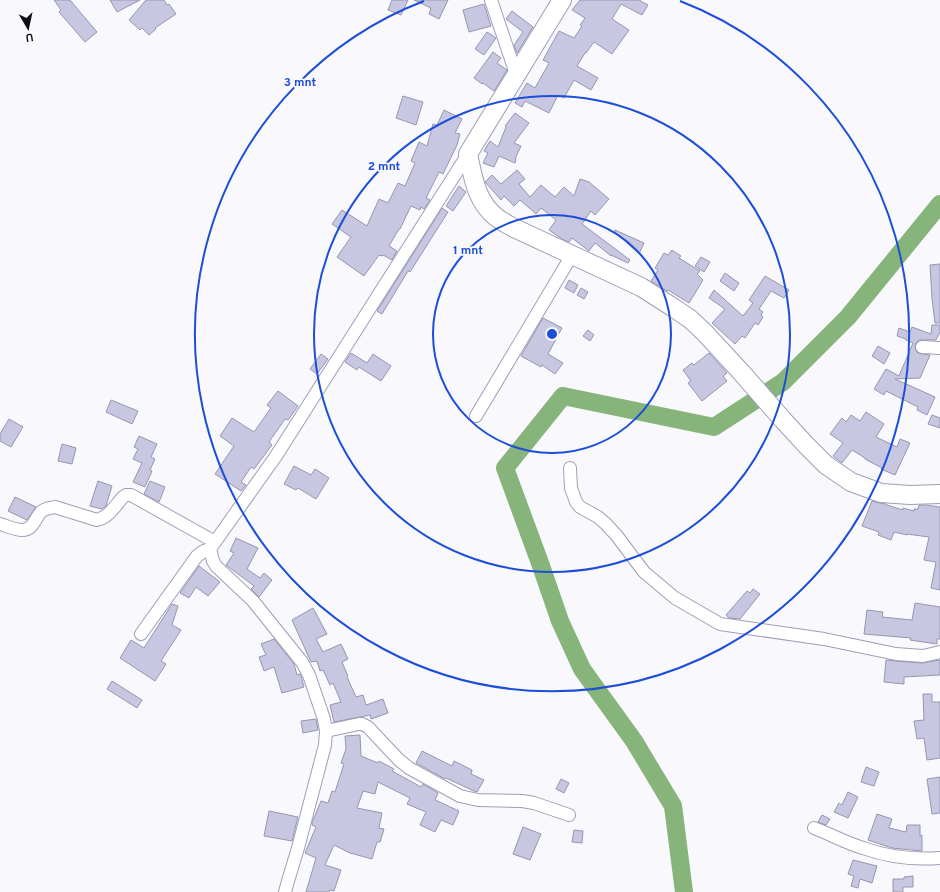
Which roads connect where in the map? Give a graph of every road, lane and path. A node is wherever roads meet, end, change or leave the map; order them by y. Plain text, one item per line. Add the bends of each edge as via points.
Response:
1 (491, 0) edge
2 (562, 0) edge
3 (516, 74) junction
4 (468, 154) junction
5 (572, 255) junction
6 (922, 347) dead end
7 (940, 348) edge
8 (476, 416) dead end
9 (570, 468) dead end
10 (940, 494) edge
11 (0, 524) edge
12 (213, 545) junction
13 (141, 634) dead end
14 (940, 652) edge
15 (326, 731) junction
16 (569, 815) dead end
17 (814, 828) dead end
18 (940, 858) edge
19 (285, 892) edge

1 - 3 street
2 - 3 highway
3 - 4 highway
4 - 5 highway via 477,192 496,217
4 - 12 street via 276,456
5 - 8 street
5 - 10 highway via 641,287 690,319 806,445 826,465 850,482 881,492 910,495
6 - 7 street
9 - 14 street via 571,488 580,507 606,524 644,572 675,598 720,624 824,639 896,654 923,656
11 - 12 street via 22,530 29,528 42,511 55,507 96,520 108,514 123,497 131,495
12 - 13 street via 197,556
12 - 15 street via 213,561 216,566 253,601 302,662 309,675
15 - 16 street via 362,724 409,768 460,796 478,800 534,803
15 - 19 street via 325,745
17 - 18 street via 886,855 911,859

